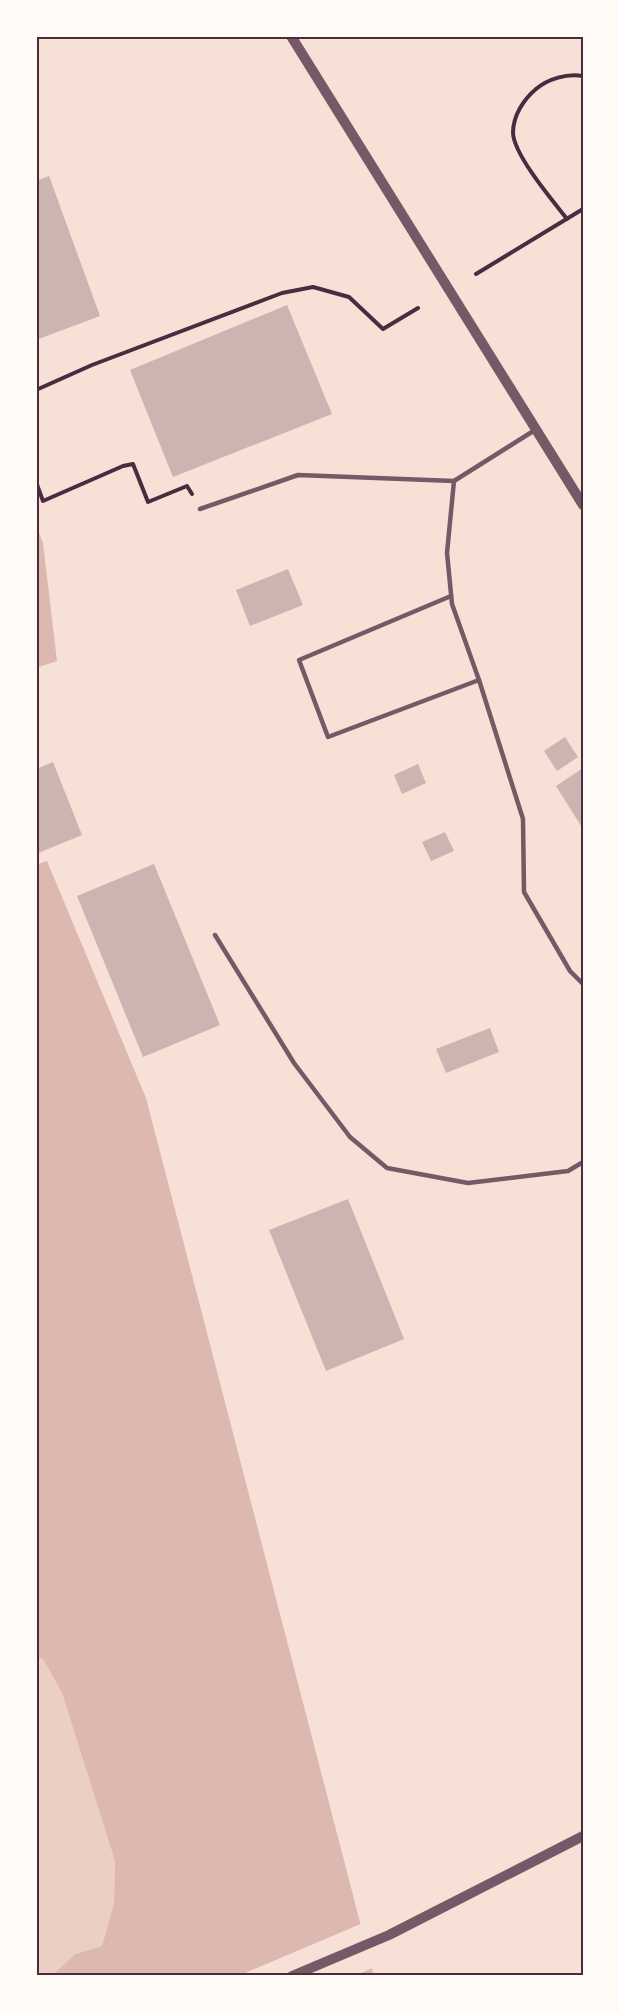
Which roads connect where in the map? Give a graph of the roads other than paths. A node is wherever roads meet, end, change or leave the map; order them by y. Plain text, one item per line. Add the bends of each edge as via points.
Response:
1 (291, 36) edge
2 (535, 430) junction
3 (454, 481) junction
4 (583, 505) edge
5 (200, 509) road end
6 (451, 596) junction
7 (479, 680) junction
8 (215, 935) dead end
9 (583, 984) edge
10 (583, 1162) edge
11 (583, 1836) edge
12 (292, 1976) edge

1 - 2 street
2 - 3 lane
2 - 4 street
3 - 5 lane via 298,475
3 - 6 lane via 447,553
6 - 7 lane
6 - 7 lane via 299,660 328,737
7 - 9 lane via 522,819 524,892 570,971
8 - 10 lane via 294,1063 350,1137 387,1168 468,1183 568,1171
11 - 12 street via 389,1935

